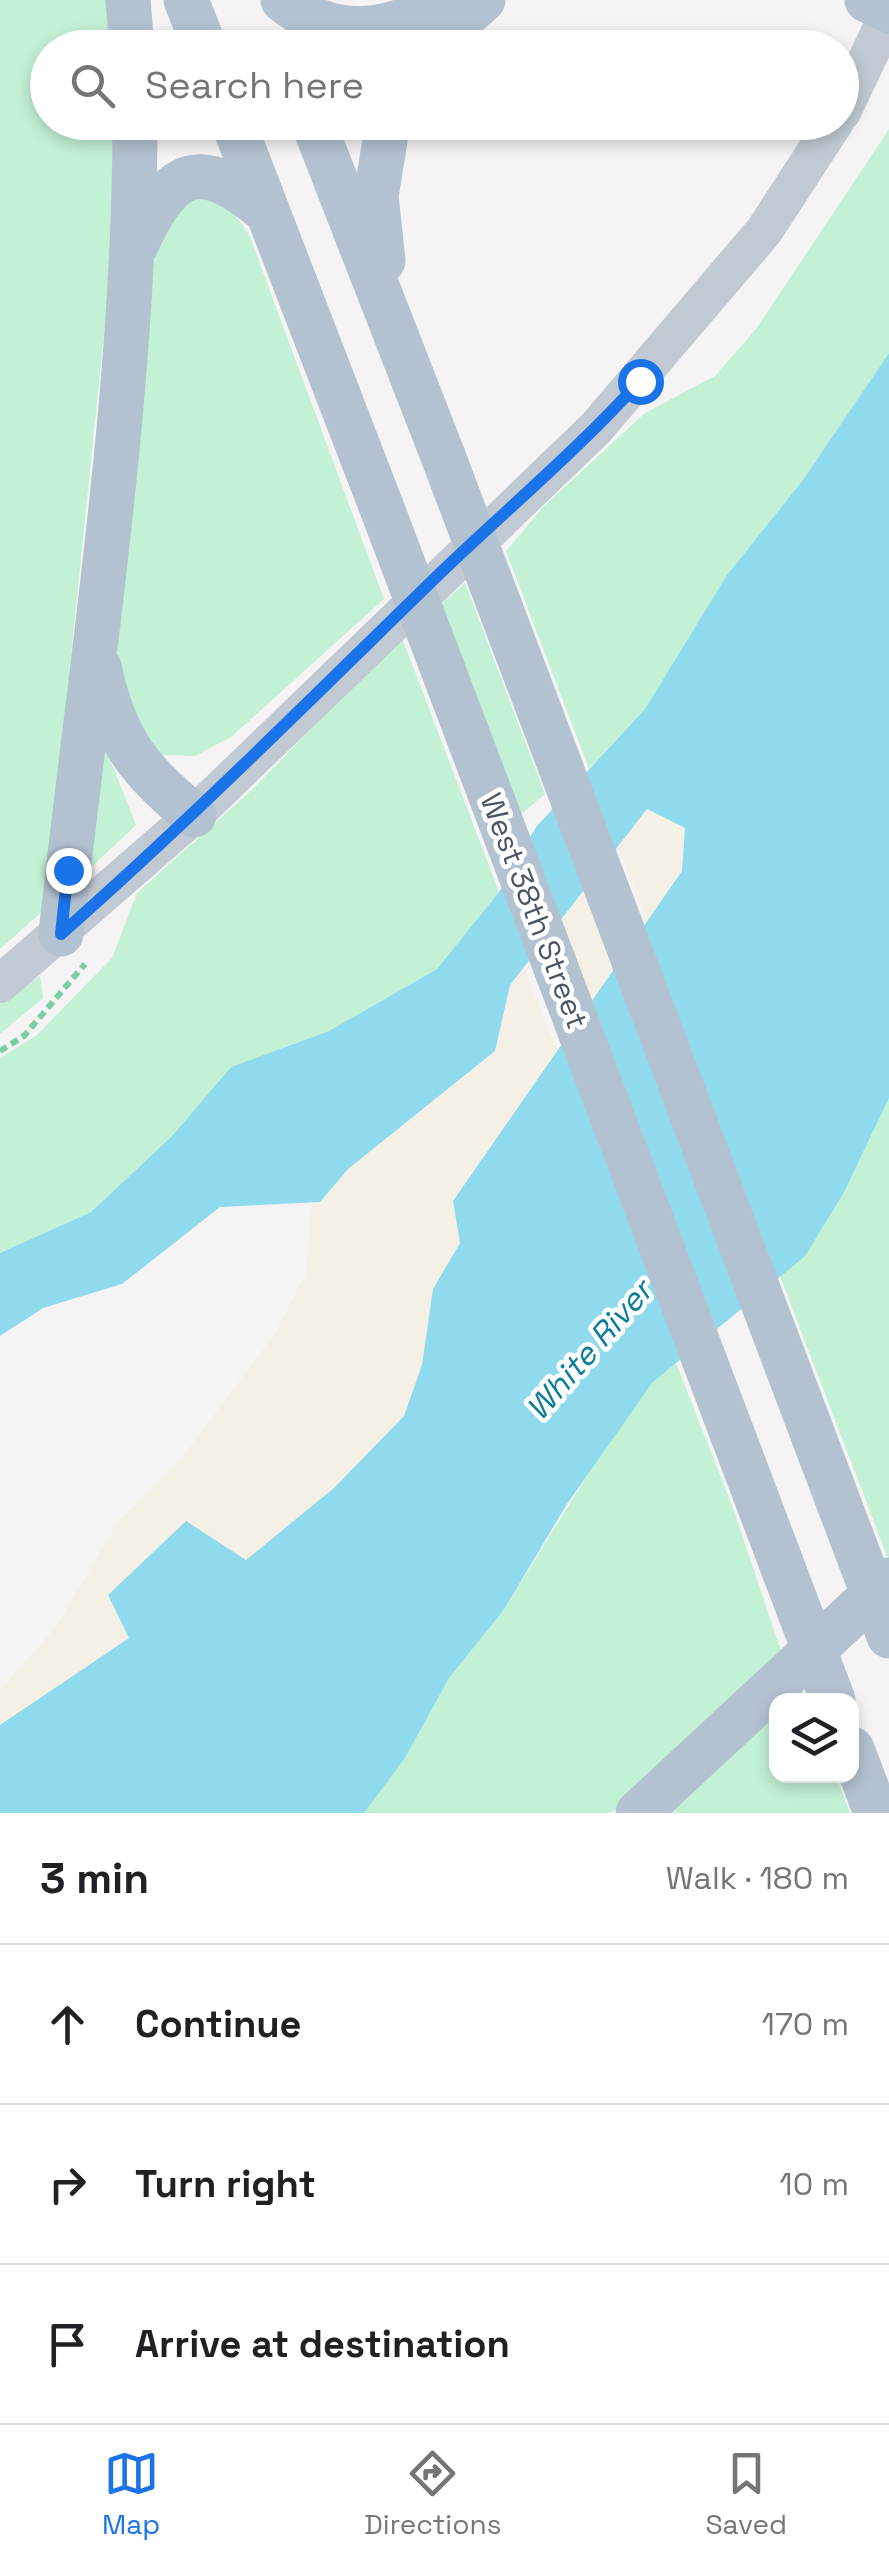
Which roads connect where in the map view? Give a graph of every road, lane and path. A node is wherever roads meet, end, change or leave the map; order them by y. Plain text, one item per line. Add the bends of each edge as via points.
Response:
1 (128, 0) edge
2 (186, 0) edge
3 (265, 0) edge
4 (283, 0) edge
5 (447, 0) edge
6 (483, 0) edge
7 (867, 0) edge
8 (889, 12) edge
9 (130, 30) edge
10 (198, 30) edge
11 (277, 30) edge
12 (449, 30) edge
13 (859, 76) edge
14 (134, 140) edge
15 (240, 140) edge
16 (320, 140) edge
17 (385, 140) edge
18 (823, 140) edge
19 (267, 212) junction
20 (132, 256) junction
21 (391, 323) junction
22 (95, 651) junction
23 (194, 815) junction
24 (76, 921) junction
25 (0, 984) edge
26 (0, 1051) edge
27 (889, 1580) edge
28 (889, 1636) edge
29 (830, 1693) edge
30 (859, 1768) edge
31 (638, 1813) edge
32 (876, 1813) edge

1 - 9 main road
2 - 10 main road
3 - 11 main road
4 - 5 main road via 308,20 359,30
6 - 12 main road
7 - 8 main road
8 - 13 street
14 - 20 main road
15 - 19 main road, West 38th Street
16 - 21 main road
17 - 21 main road via 376,196
18 - 23 street via 764,231 626,397
19 - 20 main road via 222,180 182,181 156,201
19 - 29 main road, West 38th Street, bridge
20 - 22 main road
21 - 28 main road, bridge
22 - 23 main road via 106,704 126,748 157,786
22 - 24 main road
23 - 24 street
24 - 25 street
24 - 26 path via 84,967 24,1036
27 - 31 main road
30 - 32 main road

